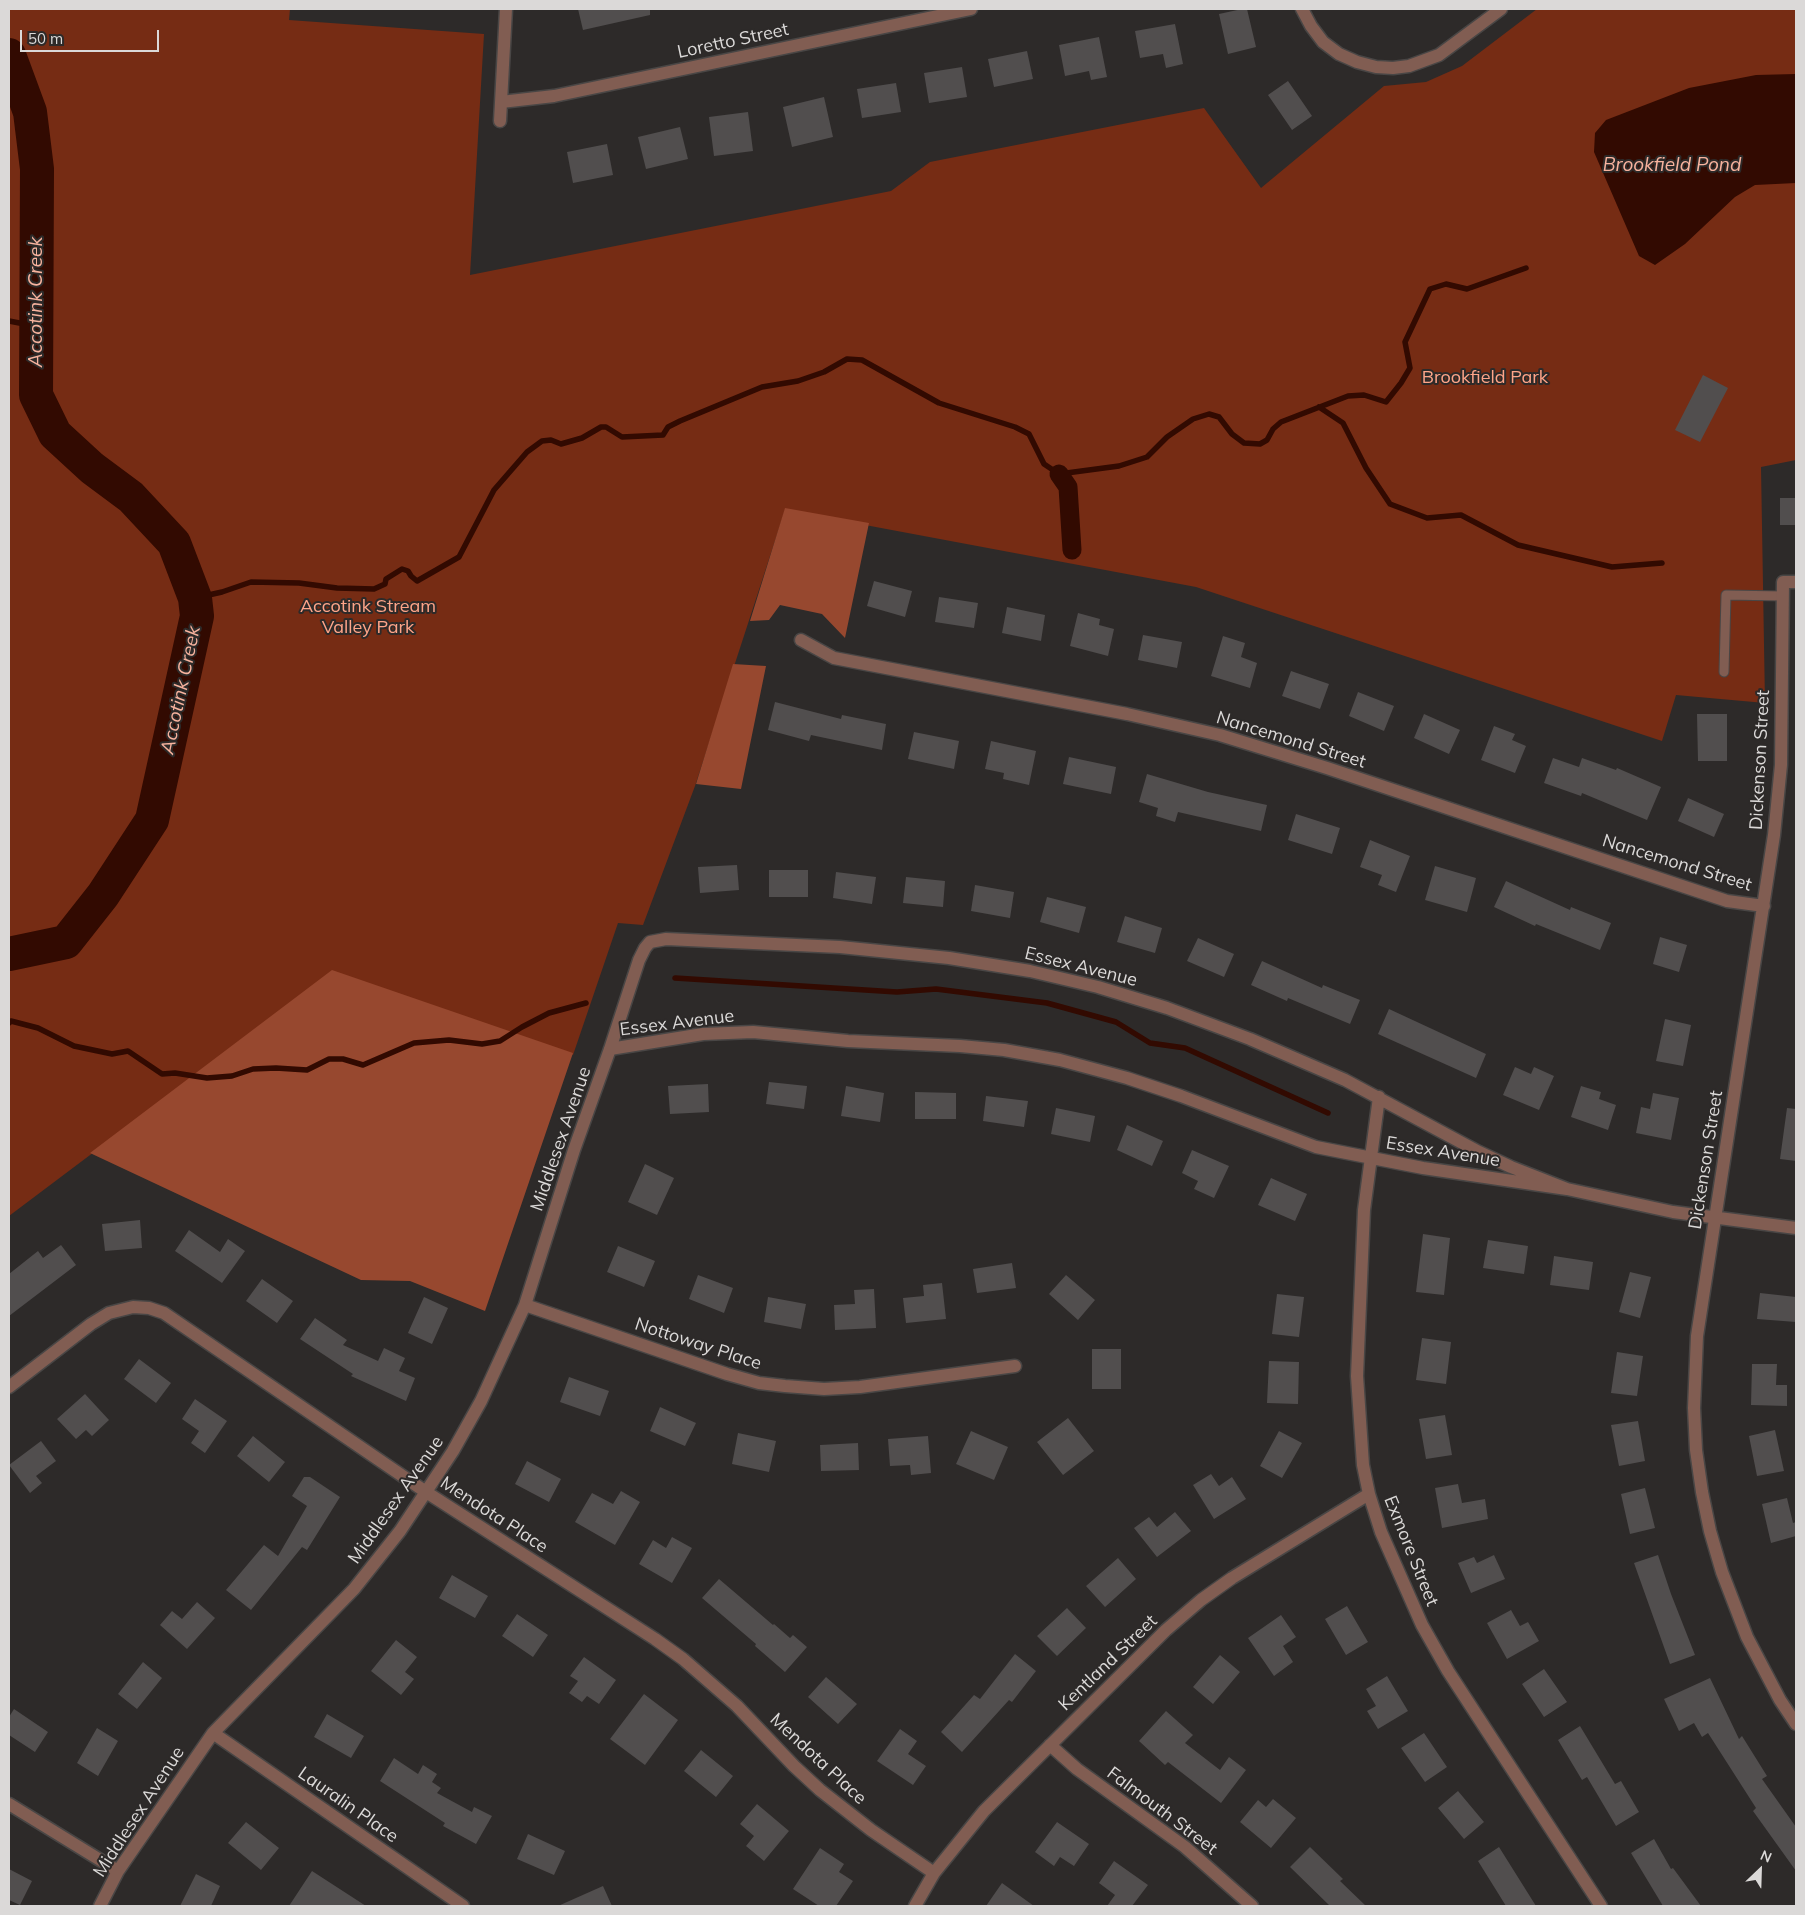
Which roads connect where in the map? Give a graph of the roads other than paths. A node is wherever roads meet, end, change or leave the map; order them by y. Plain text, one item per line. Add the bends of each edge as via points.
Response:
1 (506, 9) edge
2 (971, 9) edge
3 (1302, 9) edge
4 (1500, 9) edge
5 (501, 102) junction
6 (500, 121) dead end
7 (1796, 582) edge
8 (1783, 596) junction
9 (801, 640) dead end
10 (1724, 672) dead end
11 (1764, 906) junction
12 (610, 1049) junction
13 (1379, 1096) junction
14 (1370, 1158) junction
15 (1567, 1188) junction
16 (1714, 1218) junction
17 (1796, 1228) edge
18 (525, 1305) junction
19 (1015, 1366) dead end
20 (9, 1387) edge
21 (426, 1492) junction
22 (1369, 1494) junction
23 (1796, 1724) edge
24 (213, 1734) junction
25 (1050, 1745) junction
26 (9, 1804) edge
27 (118, 1871) junction
28 (934, 1873) junction
29 (100, 1906) edge
30 (463, 1906) edge
31 (915, 1906) edge
32 (1252, 1906) edge
33 (1601, 1906) edge

1 - 5 street
2 - 5 street, Loretto Street via 554,96
3 - 4 street via 1323,42 1339,54 1376,67 1393,68 1439,55
5 - 6 street
7 - 8 street, Dickenson Street via 1783,582
8 - 10 lane via 1726,595
8 - 11 street, Dickenson Street via 1781,765
9 - 11 street, Nancemond Street via 834,658 1220,735 1727,900
11 - 16 street, Dickenson Street
12 - 13 street, Essex Avenue via 639,960 650,942 666,939 840,947 949,958 1030,971 1098,987 1250,1039
12 - 14 street, Essex Avenue via 703,1034 752,1032 1004,1050 1060,1060 1127,1078 1316,1147
12 - 18 street, Middlesex Avenue
13 - 14 street, Exmore Street
13 - 15 street, Essex Avenue via 1479,1152
14 - 15 street, Essex Avenue
14 - 22 street, Exmore Street via 1364,1210 1356,1376 1363,1465
15 - 16 street, Essex Avenue
16 - 17 street, Essex Avenue
16 - 23 street, Dickenson Street via 1694,1375 1696,1450 1702,1492 1712,1539 1734,1607 1780,1700
18 - 19 street, Nottoway Place via 727,1374 785,1386 824,1389 860,1386
18 - 21 street, Middlesex Avenue via 481,1401
20 - 21 street, Mendota Place via 109,1312 123,1308 148,1308 164,1313
21 - 24 street, Middlesex Avenue via 354,1589
21 - 28 street, Mendota Place via 683,1659 737,1706 820,1790
22 - 25 street, Kentland Street via 1201,1600 1166,1630
22 - 33 street, Exmore Street via 1381,1532 1422,1625 1448,1671
24 - 27 street, Middlesex Avenue
24 - 30 street, Lauralin Place
25 - 28 street, Kentland Street via 984,1811
25 - 32 street, Falmouth Street via 1077,1769 1185,1847
26 - 27 street
27 - 29 street, Middlesex Avenue
28 - 31 street, Kentland Street

